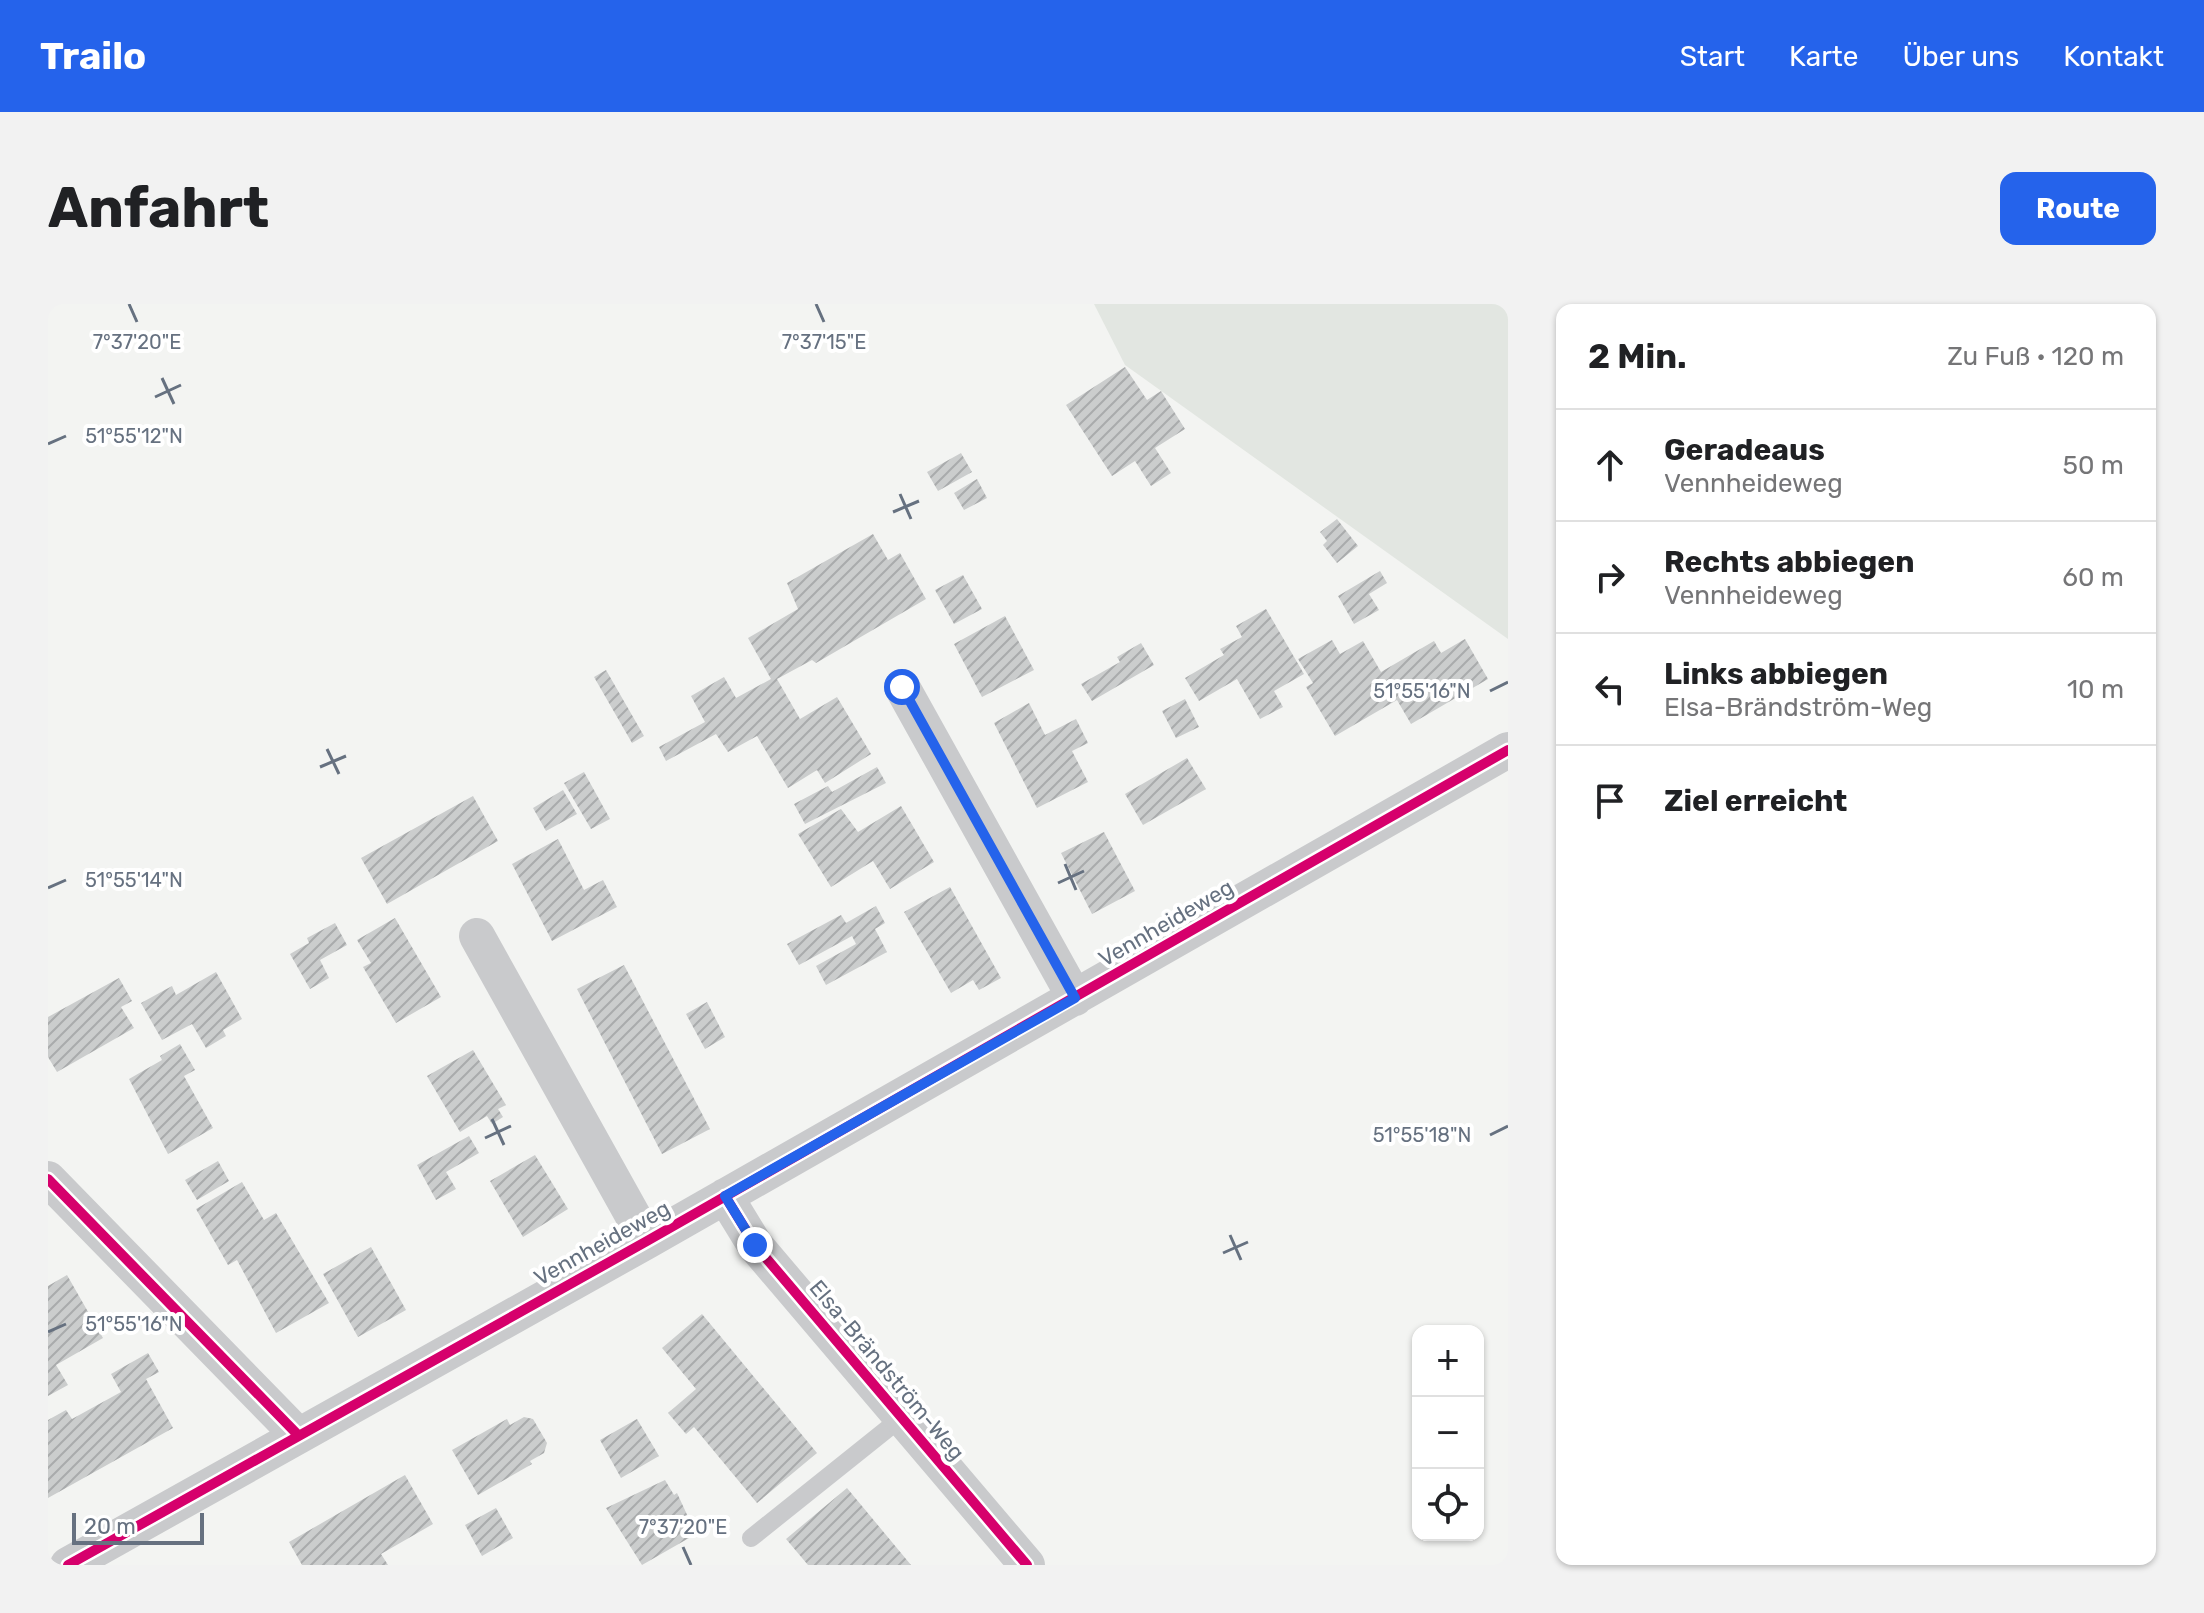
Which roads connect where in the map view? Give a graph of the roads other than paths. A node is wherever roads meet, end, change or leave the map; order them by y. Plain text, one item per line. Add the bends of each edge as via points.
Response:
1 (902, 687) dead end
2 (1508, 750) edge
3 (477, 936) dead end
4 (1075, 998) junction
5 (48, 1179) edge
6 (725, 1196) junction
7 (647, 1241) junction
8 (901, 1418) junction
9 (298, 1435) junction
10 (751, 1538) dead end
11 (68, 1565) edge
12 (1027, 1565) edge

1 - 4 street
2 - 4 street, Vennheideweg
3 - 7 street, Vennheideweg
4 - 6 street, Vennheideweg
5 - 9 street
6 - 7 street, Vennheideweg
6 - 8 street, Elsa-Brändström-Weg via 755,1245
7 - 9 street, Vennheideweg
8 - 10 lane
8 - 12 street, Elsa-Brändström-Weg
9 - 11 street, Vennheideweg

